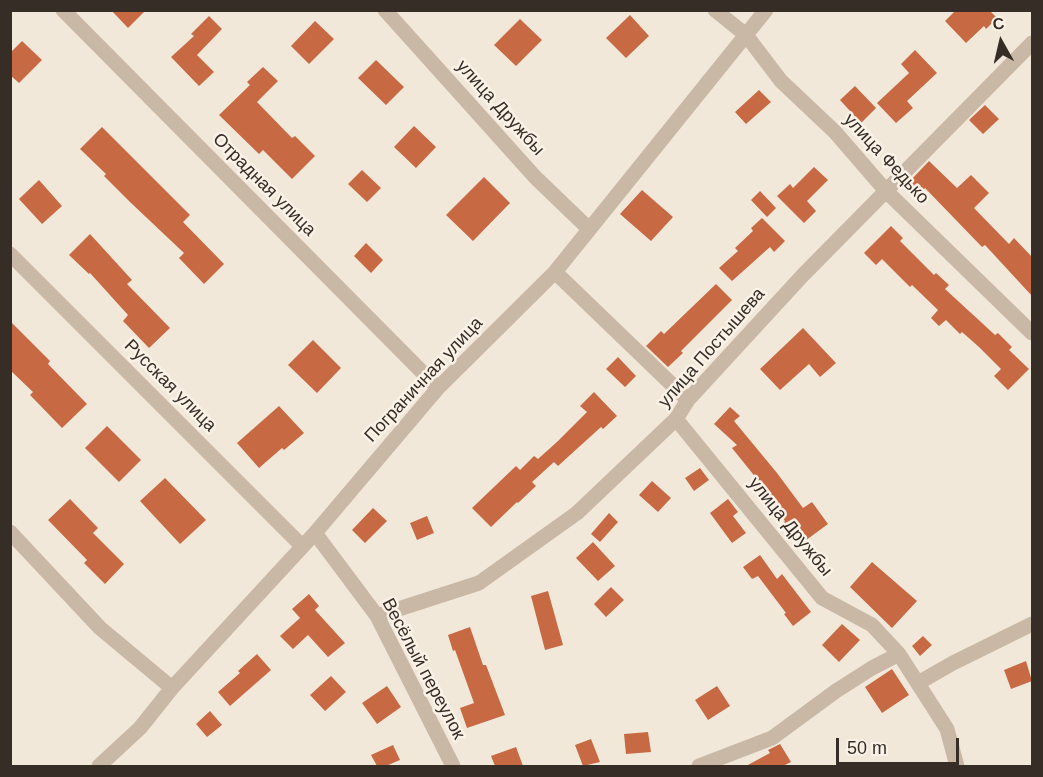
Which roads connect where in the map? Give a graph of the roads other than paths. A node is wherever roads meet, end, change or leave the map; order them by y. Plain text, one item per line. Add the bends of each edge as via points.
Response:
1 (63, 10) edge
2 (385, 10) edge
3 (715, 10) edge
4 (766, 10) edge
5 (746, 35) junction
6 (1032, 43) edge
7 (886, 191) junction
8 (589, 229) junction
9 (10, 254) edge
10 (555, 272) junction
11 (1032, 333) edge
12 (438, 388) junction
13 (688, 400) junction
14 (676, 419) junction
15 (10, 532) edge
16 (315, 533) junction
17 (302, 546) junction
18 (377, 616) junction
19 (1032, 624) edge
20 (899, 654) junction
21 (918, 683) junction
22 (172, 688) junction
23 (99, 766) edge
24 (453, 766) edge
25 (699, 766) edge
26 (957, 766) edge

1 - 12 street, Отрадная улица
2 - 8 street, улица Дружбы via 535,177
3 - 5 street, улица Федько
4 - 5 street, Пограничная улица
5 - 7 street, улица Федько via 781,81 835,132
5 - 8 street, Пограничная улица
6 - 7 street, улица Постышева
7 - 11 street, улица Федько
7 - 13 street, улица Постышева
8 - 10 street, Пограничная улица
9 - 17 street, Русская улица
10 - 12 street, Пограничная улица
10 - 13 street
12 - 16 street, Пограничная улица
13 - 14 street, улица Постышева
14 - 18 street, улица Постышева via 576,513 479,583
14 - 20 street, улица Дружбы via 822,598 872,625
15 - 22 street via 100,628
16 - 17 street, Пограничная улица
16 - 18 street, Весёлый переулок
17 - 22 street, Пограничная улица
18 - 24 street, Весёлый переулок
19 - 21 street
20 - 21 street, улица Дружбы
20 - 25 street via 872,668 772,738
21 - 26 street, улица Дружбы via 947,729
22 - 23 street, Пограничная улица via 140,728

